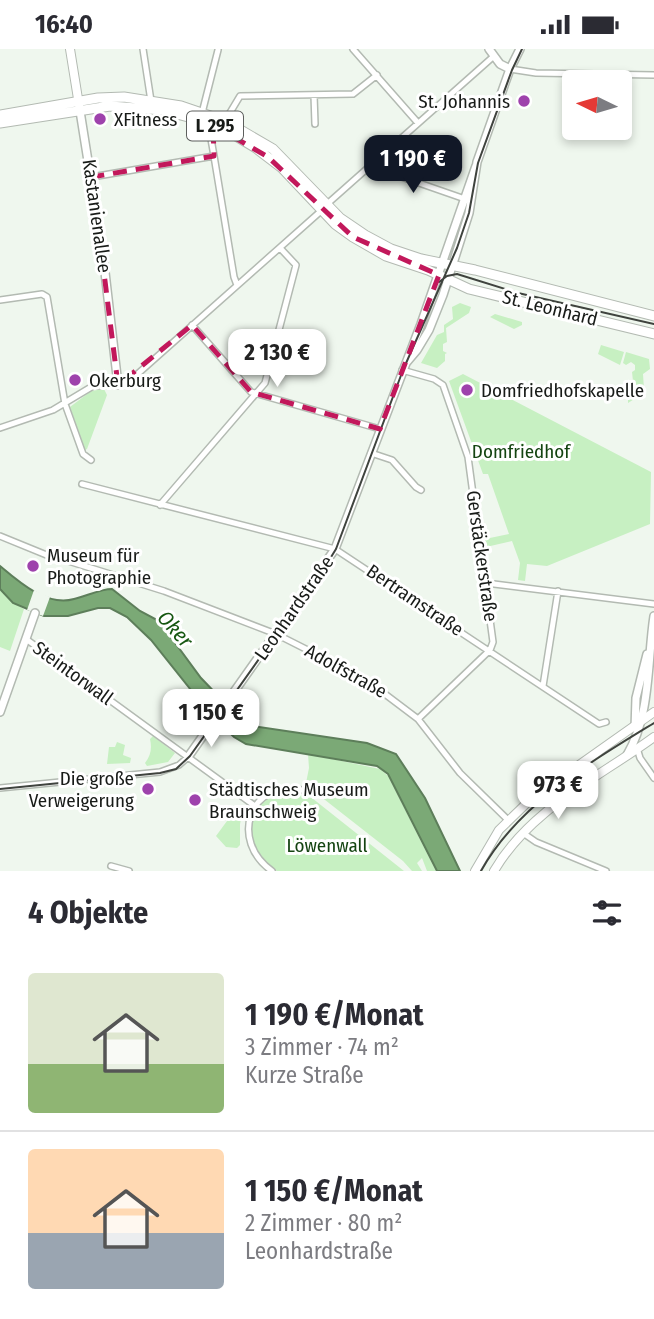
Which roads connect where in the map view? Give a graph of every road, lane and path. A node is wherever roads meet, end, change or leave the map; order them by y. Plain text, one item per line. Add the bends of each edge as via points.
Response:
1 (69, 49) edge
2 (143, 49) edge
3 (216, 49) edge
4 (224, 49) edge
5 (353, 49) edge
6 (489, 49) edge
7 (519, 51) edge
8 (494, 56) junction
9 (510, 69) junction
10 (377, 75) junction
11 (654, 75) edge
12 (314, 95) junction
13 (150, 101) junction
14 (79, 106) junction
15 (202, 113) junction
16 (0, 115) edge
17 (228, 117) junction
18 (0, 123) edge
19 (418, 123) junction
20 (315, 124) dead end
21 (213, 125) junction
22 (214, 156) junction
23 (370, 166) junction
24 (476, 166) junction
25 (92, 177) junction
26 (465, 199) junction
27 (324, 208) junction
28 (280, 248) junction
29 (448, 264) junction
30 (443, 277) junction
31 (237, 285) junction
32 (0, 300) edge
33 (654, 316) edge
34 (192, 325) junction
35 (654, 334) edge
36 (402, 368) junction
37 (118, 385) junction
38 (257, 393) junction
39 (65, 404) junction
40 (0, 428) edge
41 (380, 429) junction
42 (371, 453) junction
43 (91, 460) dead end
44 (82, 484) dead end
45 (421, 489) dead end
46 (160, 505) junction
47 (0, 535) edge
48 (335, 549) junction
49 (49, 556) dead end
50 (62, 559) dead end
51 (486, 583) junction
52 (558, 591) junction
53 (654, 604) edge
54 (35, 613) dead end
55 (654, 617) edge
56 (276, 633) junction
57 (26, 639) junction
58 (650, 644) junction
59 (489, 650) junction
60 (654, 657) edge
61 (543, 686) junction
62 (0, 712) edge
63 (654, 712) edge
64 (418, 719) junction
65 (606, 722) dead end
66 (637, 723) junction
67 (622, 733) junction
68 (636, 736) junction
69 (654, 737) edge
70 (638, 749) junction
71 (626, 756) junction
72 (188, 757) junction
73 (654, 778) edge
74 (0, 788) edge
75 (302, 790) dead end
76 (256, 806) junction
77 (508, 820) junction
78 (523, 833) junction
79 (111, 866) dead end
80 (129, 871) edge
81 (272, 871) edge
82 (475, 871) edge
83 (494, 871) edge
84 (606, 871) edge

1 - 14 main road, Kastanienallee
2 - 13 street
3 - 4 street
3 - 15 street
5 - 10 street
6 - 8 street
7 - 9 street, Leonhardstraße
8 - 9 street
8 - 19 street
9 - 11 street
9 - 24 street, Leonhardstraße
10 - 12 street via 353,95
10 - 19 street
12 - 17 street via 240,96
12 - 20 street
13 - 14 main road, L 295 via 111,97
13 - 15 main road, L 295
14 - 16 main road, L 295
14 - 18 main road, L 295
14 - 21 main road, L 295 via 138,107
14 - 25 street, Kastanienallee
15 - 17 main road, L 295
17 - 27 main road, L 295 via 273,149
19 - 23 street
21 - 22 street
21 - 27 main road, L 295 via 268,157
22 - 25 street
22 - 31 street
23 - 26 street
23 - 27 street
24 - 26 street, Leonhardstraße
24 - 29 street, Leonhardstraße via 470,213
25 - 37 street, Kastanienallee
26 - 29 street, Leonhardstraße
27 - 28 street
27 - 29 main road, L 295 via 374,240
27 - 30 main road, L 295 via 349,235 373,249
28 - 31 street
28 - 38 street via 296,265 265,383
29 - 30 street, Leonhardstraße
29 - 33 main road, St. Leonhard / L 295
30 - 35 main road, St. Leonhard / L 295 via 469,289
30 - 36 street, Leonhardstraße via 429,330
31 - 34 street
32 - 39 street via 46,295
34 - 37 street via 133,378
34 - 38 street via 251,392
36 - 41 street, Leonhardstraße
36 - 51 street, Gerstäckerstraße via 439,381 446,391 468,457
37 - 39 street via 93,386
38 - 41 street
38 - 46 street
39 - 40 street
39 - 43 street via 83,454
41 - 42 street, Leonhardstraße
42 - 45 street via 392,460
42 - 48 street, Leonhardstraße
44 - 46 street, Bertramstraße
46 - 48 street, Bertramstraße
47 - 49 street
48 - 56 street, Leonhardstraße
48 - 59 street, Bertramstraße
50 - 56 street, Adolfstraße
51 - 52 street
51 - 59 street, Gerstäckerstraße via 493,642
52 - 53 street
52 - 61 street
54 - 57 street
55 - 58 street
56 - 64 street, Adolfstraße via 365,679
56 - 72 street, Leonhardstraße
57 - 62 street
57 - 72 street, Steintorwall
58 - 60 street
58 - 66 street via 640,679
59 - 61 street, Bertramstraße
59 - 64 street
61 - 65 street, Bertramstraße via 599,724
63 - 66 main road
64 - 77 street, Adolfstraße via 460,773
66 - 67 main road
66 - 68 street
67 - 68 street
67 - 77 main road
68 - 69 street
68 - 70 street
68 - 71 street
69 - 70 main road
70 - 71 main road
70 - 73 street
71 - 78 main road via 565,797
72 - 74 street via 170,770
72 - 76 street, Steintorwall
75 - 76 street via 276,791
76 - 81 street via 248,824 249,843 258,860
77 - 82 main road
78 - 83 main road
78 - 84 street
79 - 80 street

